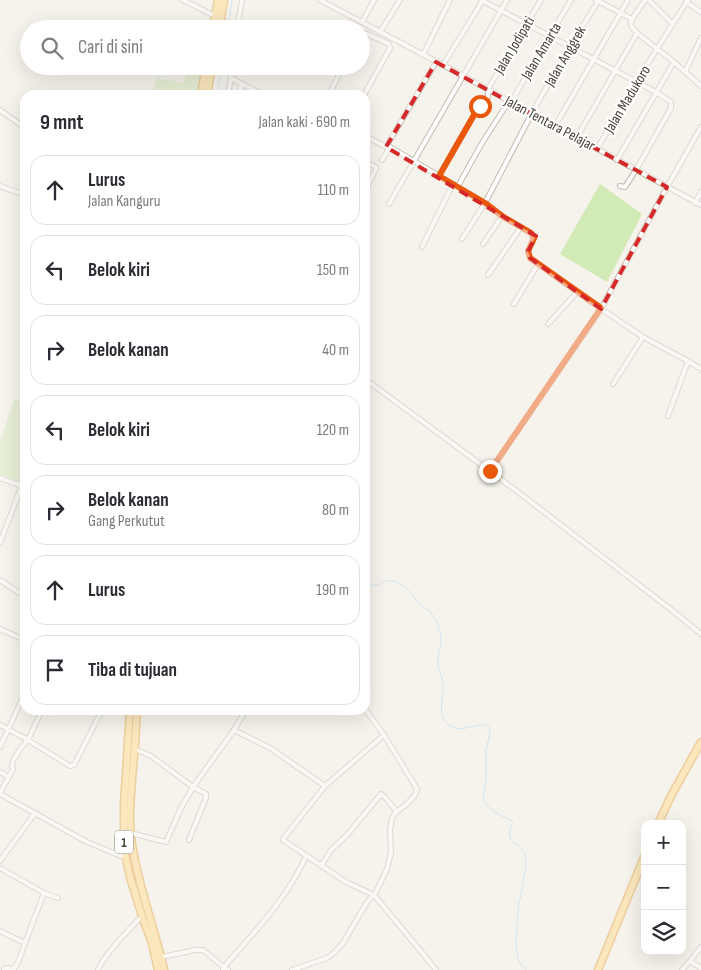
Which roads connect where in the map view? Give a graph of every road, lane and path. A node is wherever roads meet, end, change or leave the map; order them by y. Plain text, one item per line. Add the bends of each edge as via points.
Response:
1 (183, 0) edge
2 (218, 0) edge
3 (224, 0) edge
4 (242, 0) edge
5 (322, 0) edge
6 (374, 0) edge
7 (400, 0) edge
8 (450, 0) edge
9 (482, 0) edge
10 (507, 0) edge
11 (541, 0) edge
12 (571, 0) edge
13 (598, 0) edge
14 (628, 0) edge
15 (645, 0) edge
16 (649, 0) edge
17 (687, 1) edge
18 (501, 11) junction
19 (701, 12) edge
20 (621, 13) junction
21 (215, 15) junction
22 (632, 19) junction
23 (214, 20) edge
24 (223, 20) edge
25 (238, 20) edge
26 (358, 20) edge
27 (363, 20) edge
28 (527, 23) junction
29 (673, 24) junction
30 (370, 26) edge
31 (380, 32) junction
32 (637, 34) junction
33 (370, 35) edge
34 (550, 36) junction
35 (701, 38) edge
36 (570, 46) junction
37 (657, 49) junction
38 (423, 54) junction
39 (594, 59) junction
40 (436, 62) junction
41 (674, 62) junction
42 (443, 65) junction
43 (616, 71) junction
44 (685, 72) junction
45 (204, 75) edge
46 (210, 75) edge
47 (232, 75) edge
48 (338, 75) edge
49 (464, 76) junction
50 (232, 78) junction
51 (636, 82) junction
52 (242, 84) junction
53 (701, 85) edge
54 (488, 89) junction
55 (202, 90) edge
56 (208, 90) edge
57 (229, 90) edge
58 (240, 90) edge
59 (253, 90) edge
60 (332, 90) edge
61 (367, 90) edge
62 (656, 92) junction
63 (510, 101) junction
64 (0, 110) edge
65 (532, 113) junction
66 (20, 124) edge
67 (555, 126) junction
68 (701, 127) edge
69 (370, 138) edge
70 (577, 138) junction
71 (388, 147) junction
72 (598, 149) junction
73 (382, 160) dead end
74 (413, 160) junction
75 (617, 160) junction
76 (370, 165) edge
77 (636, 170) junction
78 (439, 176) junction
79 (370, 181) edge
80 (456, 185) junction
81 (0, 186) edge
82 (620, 186) dead end
83 (667, 187) junction
84 (701, 192) edge
85 (20, 193) edge
86 (696, 202) junction
87 (485, 203) junction
88 (389, 204) dead end
89 (701, 206) edge
90 (502, 216) junction
91 (521, 227) junction
92 (462, 238) dead end
93 (483, 244) dead end
94 (422, 247) dead end
95 (538, 264) junction
96 (488, 275) dead end
97 (577, 292) junction
98 (514, 304) dead end
99 (601, 308) junction
100 (548, 324) dead end
101 (643, 337) junction
102 (688, 362) junction
103 (701, 369) edge
104 (370, 383) edge
105 (613, 384) dead end
106 (668, 416) dead end
107 (490, 471) junction
108 (0, 478) edge
109 (20, 485) edge
110 (20, 494) edge
111 (0, 544) edge
112 (0, 580) edge
113 (20, 594) edge
114 (0, 629) edge
115 (701, 634) edge
116 (20, 638) edge
117 (20, 704) edge
118 (40, 715) edge
119 (99, 715) edge
120 (130, 715) edge
121 (137, 715) edge
122 (243, 715) edge
123 (369, 715) edge
124 (0, 725) edge
125 (9, 729) junction
126 (234, 730) junction
127 (384, 735) junction
128 (28, 740) junction
129 (701, 742) edge
130 (0, 747) edge
131 (135, 748) junction
132 (699, 751) edge
133 (0, 772) edge
134 (9, 776) junction
135 (325, 786) junction
136 (193, 787) junction
137 (0, 793) edge
138 (397, 812) junction
139 (35, 813) junction
140 (660, 820) edge
141 (131, 833) junction
142 (189, 840) dead end
143 (306, 856) junction
144 (126, 858) junction
145 (0, 861) edge
146 (641, 865) edge
147 (321, 866) junction
148 (0, 868) edge
149 (44, 893) junction
150 (374, 895) junction
151 (58, 898) dead end
152 (142, 916) junction
153 (0, 931) edge
154 (24, 943) junction
155 (701, 947) edge
156 (162, 957) junction
157 (690, 961) junction
158 (701, 968) edge
159 (225, 969) edge
160 (4, 970) edge
161 (15, 970) edge
162 (98, 970) edge
163 (158, 970) edge
164 (164, 970) edge
165 (292, 970) edge
166 (436, 970) edge
167 (598, 970) edge
168 (682, 970) edge

1 - 21 street
2 - 21 highway
3 - 24 highway
4 - 25 street
5 - 26 street, Jalan Tentara Pelajar
6 - 27 street
7 - 31 street
8 - 38 street
9 - 18 street
9 - 42 street
10 - 18 street
11 - 28 street, Jalan Jodipati
12 - 34 street, Jalan Amarta
13 - 20 street
13 - 36 street, Jalan Anggrek
14 - 20 street
15 - 22 street
16 - 29 street
17 - 19 street
17 - 29 street, Jalan Madukoro
18 - 28 street
18 - 49 street
20 - 22 street
20 - 39 street
21 - 23 highway
22 - 32 street via 631,26
28 - 34 street
28 - 54 street, Jalan Jodipati
29 - 37 street, Jalan Madukoro
30 - 31 street, Jalan Tentara Pelajar
31 - 38 street, Jalan Tentara Pelajar
32 - 37 street
32 - 43 street
33 - 61 street via 389,44 390,48
34 - 36 street
34 - 63 street, Jalan Amarta
35 - 44 street
36 - 39 street
36 - 65 street, Jalan Anggrek
37 - 41 street
37 - 51 street, Jalan Madukoro
38 - 40 street, Jalan Tentara Pelajar
39 - 43 street
39 - 67 street
40 - 42 street, Jalan Tentara Pelajar
40 - 71 street
41 - 44 street
41 - 62 street
42 - 49 street, Jalan Tentara Pelajar
43 - 51 street
43 - 70 street
44 - 53 street
45 - 55 highway
46 - 56 highway
47 - 50 street
48 - 60 street
49 - 54 street, Jalan Tentara Pelajar
49 - 74 street
50 - 52 street
50 - 57 street
51 - 62 street
51 - 72 street, Jalan Madukoro
52 - 58 street
52 - 59 street
54 - 63 street, Jalan Tentara Pelajar
54 - 78 street, Jalan Jodipati via 488,98 478,108
62 - 75 street
62 - 77 street via 671,102 671,108
63 - 65 street, Jalan Tentara Pelajar
63 - 80 street, Jalan Amarta
64 - 66 street
65 - 67 street, Jalan Tentara Pelajar
65 - 87 street, Jalan Anggrek
67 - 70 street, Jalan Tentara Pelajar
68 - 83 street
69 - 71 street
70 - 72 street, Jalan Tentara Pelajar
71 - 73 street
71 - 74 street
72 - 75 street, Jalan Tentara Pelajar
74 - 78 street
74 - 88 street
75 - 77 street, Jalan Tentara Pelajar
76 - 79 street via 376,169
77 - 82 street via 625,187
77 - 83 street, Jalan Tentara Pelajar
78 - 80 street
80 - 87 street
80 - 94 street, Jalan Amarta
81 - 85 street
83 - 86 street, Jalan Tentara Pelajar
83 - 99 street
84 - 86 street
86 - 89 street, Jalan Tentara Pelajar
87 - 90 street
87 - 92 street, Jalan Anggrek
90 - 91 street
90 - 93 street
91 - 95 street via 533,235 528,251 530,258
91 - 96 street
95 - 97 street
95 - 98 street
97 - 99 street
97 - 100 street
99 - 101 street
99 - 107 street
101 - 102 street
101 - 105 street
102 - 103 street
102 - 106 street
104 - 107 street
107 - 115 street
108 - 109 street
110 - 111 street
112 - 113 street
114 - 116 street
117 - 125 street
118 - 128 street
119 - 128 street via 72,766
120 - 144 highway, 1 via 124,805
121 - 131 highway, 1
122 - 126 street
123 - 127 street
124 - 125 street
125 - 128 street
125 - 130 street
126 - 135 street via 270,748
126 - 136 street
127 - 135 street
127 - 138 street via 417,787 415,794
128 - 134 street via 13,761
129 - 132 highway
131 - 136 street
131 - 141 highway, 1
132 - 140 highway
133 - 134 street
134 - 137 street
135 - 143 street via 283,839
136 - 141 street via 166,842
136 - 142 street via 207,796
137 - 139 street
138 - 147 street via 381,794 331,850
138 - 150 street via 392,818 387,869
139 - 144 street via 87,842
139 - 145 street
141 - 156 highway, 1 via 146,906
143 - 147 street
143 - 159 street via 276,905
144 - 152 highway, 1
146 - 167 highway
147 - 150 street
148 - 149 street
149 - 151 street
149 - 154 street
150 - 165 street via 335,952
150 - 166 street
152 - 162 street
152 - 163 highway, 1
153 - 154 street
154 - 161 street
155 - 157 street
156 - 159 street via 203,950
156 - 164 highway, 1
157 - 158 street
157 - 168 street
160 - 161 street

